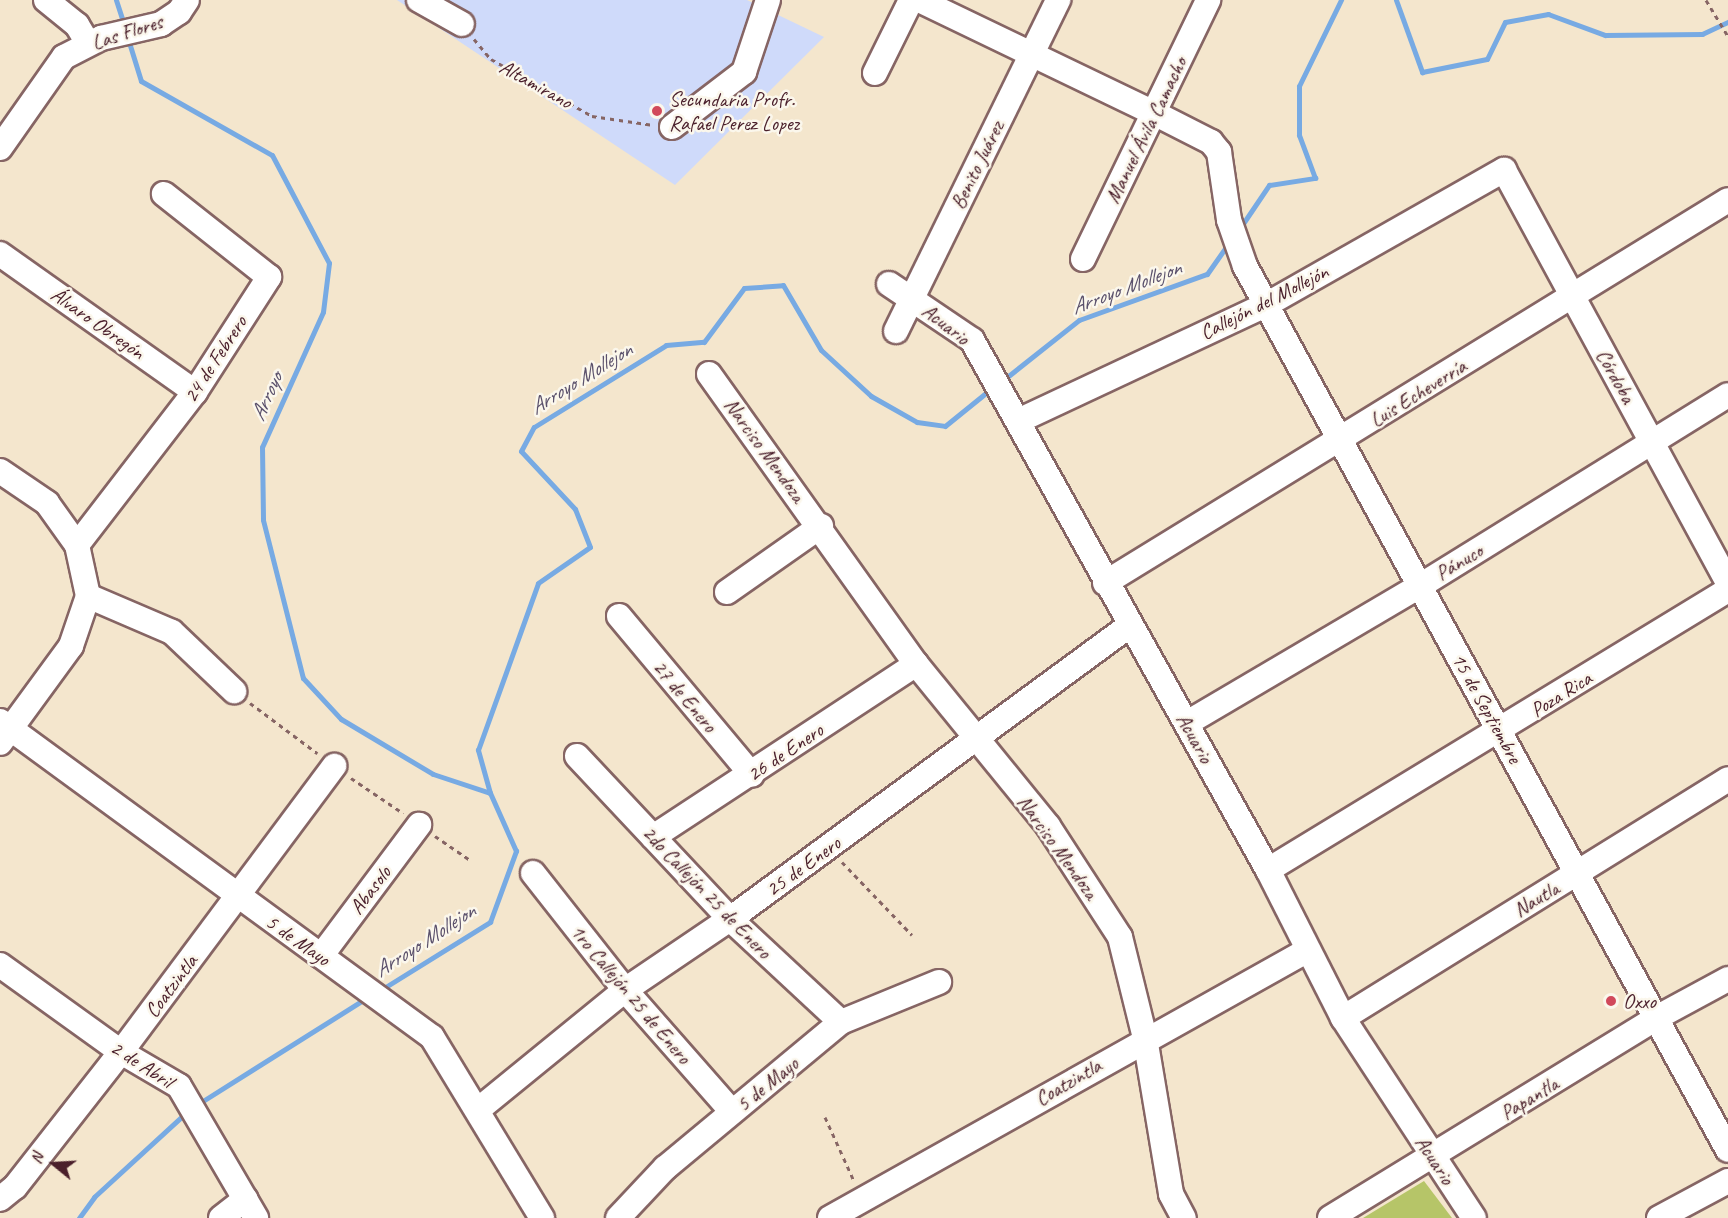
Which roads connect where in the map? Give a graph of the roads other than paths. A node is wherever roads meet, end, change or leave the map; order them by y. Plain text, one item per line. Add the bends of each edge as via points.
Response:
1 (46, 0) edge
2 (187, 0) edge
3 (419, 0) edge
4 (768, 0) edge
5 (910, 0) edge
6 (919, 0) edge
7 (1058, 0) edge
8 (1208, 0) edge
9 (462, 24) road end
10 (94, 40) junction
11 (1031, 56) junction
12 (875, 73) dead end
13 (1154, 113) junction
14 (672, 127) road end
15 (0, 148) edge
16 (1504, 170) joint
17 (164, 194) dead end
18 (1728, 200) edge
19 (0, 254) edge
20 (1083, 259) dead end
21 (889, 284) dead end
22 (1572, 296) junction
23 (912, 298) junction
24 (1266, 305) junction
25 (896, 331) dead end
26 (709, 374) dead end
27 (195, 392) junction
28 (1728, 395) edge
29 (1018, 421) junction
30 (1341, 441) junction
31 (1653, 444) junction
32 (0, 471) edge
33 (821, 526) junction
34 (77, 545) junction
35 (1728, 582) edge
36 (1105, 583) junction
37 (1420, 586) junction
38 (1728, 590) edge
39 (727, 592) dead end
40 (88, 597) junction
41 (619, 616) dead end
42 (1129, 626) junction
43 (916, 664) junction
44 (234, 691) dead end
45 (1187, 723) junction
46 (4, 731) edge
47 (1500, 732) junction
48 (975, 740) junction
49 (577, 756) dead end
50 (334, 766) dead end
51 (752, 775) junction
52 (1728, 779) edge
53 (419, 825) dead end
54 (653, 837) junction
55 (1268, 870) junction
56 (533, 873) dead end
57 (1577, 874) junction
58 (238, 898) junction
59 (730, 919) junction
60 (1308, 950) junction
61 (328, 962) junction
62 (0, 965) edge
63 (1728, 979) edge
64 (939, 982) dead end
65 (625, 990) junction
66 (1343, 1018) junction
67 (1656, 1018) junction
68 (841, 1022) junction
69 (1144, 1038) junction
70 (121, 1052) junction
71 (479, 1109) junction
72 (732, 1112) junction
73 (1728, 1150) edge
74 (1433, 1157) junction
75 (1728, 1180) edge
76 (0, 1199) edge
77 (250, 1209) edge
78 (544, 1216) edge
79 (220, 1218) edge
80 (618, 1218) edge
81 (830, 1218) edge
82 (1184, 1218) edge
83 (1330, 1218) edge
84 (1474, 1218) edge
85 (1659, 1218) edge

1 - 10 street
2 - 10 street, Las Flores via 179,12 160,24
3 - 9 street
4 - 14 street via 744,72
5 - 12 street
6 - 11 street
7 - 11 street, Benito Juárez
8 - 13 street, Manuel Ávila Camacho
10 - 15 street, Las Flores via 64,57
11 - 13 street
11 - 23 street, Benito Juárez
13 - 20 street, Manuel Ávila Camacho
13 - 24 street, 15 de Septiembre via 1212,142 1219,152 1229,220 1245,266
16 - 22 street, Córdoba
16 - 24 street, Callejón del Mollejón
17 - 27 street, 24 de Febrero via 268,277
18 - 22 street, Luis Echeverría
19 - 27 street, Álvaro Obregón
21 - 23 street, Acuario
22 - 30 street, Luis Echeverría
22 - 31 street, Córdoba
23 - 25 street, Benito Juárez
23 - 29 street, Acuario via 972,340
24 - 29 street, Callejón del Mollejón
24 - 30 street, 15 de Septiembre
26 - 33 street, Narciso Mendoza
27 - 34 street, 24 de Febrero
28 - 31 street, Pánuco
29 - 36 street, Acuario
30 - 36 street, Luis Echeverría
30 - 37 street, 15 de Septiembre
31 - 35 street, Córdoba
31 - 37 street, Pánuco
32 - 34 street via 47,503
33 - 39 street
33 - 43 street, Narciso Mendoza
34 - 40 street
36 - 42 street, Acuario
37 - 45 street, Pánuco
37 - 47 street, 15 de Septiembre
38 - 47 street, Poza Rica
40 - 44 street via 172,632
40 - 46 street via 71,646
41 - 51 street, 27 de Enero
42 - 45 street, Acuario
42 - 48 street, 25 de Enero
43 - 48 street, Narciso Mendoza
43 - 51 street, 26 de Enero
45 - 55 street, Acuario
46 - 58 street, 5 de Mayo
47 - 55 street, Poza Rica
47 - 57 street, 15 de Septiembre
48 - 59 street, 25 de Enero
48 - 69 street, Narciso Mendoza via 1048,826 1120,936
49 - 54 street, 2do Callejón 25 de Enero
50 - 58 street, Coatzintla
51 - 54 street, 26 de Enero
52 - 57 street, Nautla
53 - 61 street, Abasolo
54 - 59 street, 2do Callejón 25 de Enero via 694,876
55 - 60 street, Acuario
56 - 65 street, 1ro Callejón 25 de Enero
57 - 66 street, Nautla
57 - 67 street, 15 de Septiembre
58 - 61 street, 5 de Mayo
58 - 70 street, Coatzintla
59 - 65 street, 25 de Enero
59 - 68 street, 2do Callejón 25 de Enero
60 - 66 street, Acuario
60 - 69 street, Coatzintla
61 - 71 street, 5 de Mayo via 432,1037
62 - 70 street, 2 de Abril
63 - 67 street, Papantla
64 - 68 street, 5 de Mayo
65 - 71 street, 25 de Enero
65 - 72 street, 1ro Callejón 25 de Enero
66 - 74 street, Acuario
67 - 73 street, 15 de Septiembre
67 - 74 street, Papantla
68 - 72 street, 5 de Mayo
69 - 81 street, Coatzintla
69 - 82 street, Narciso Mendoza via 1171,1194
70 - 76 street, Coatzintla via 15,1187
70 - 77 street, 2 de Abril via 178,1086
71 - 78 street, 5 de Mayo
72 - 80 street, 5 de Mayo via 664,1168
74 - 83 street, Papantla
74 - 84 street, Acuario
75 - 85 street
77 - 79 street, 2 de Abril

